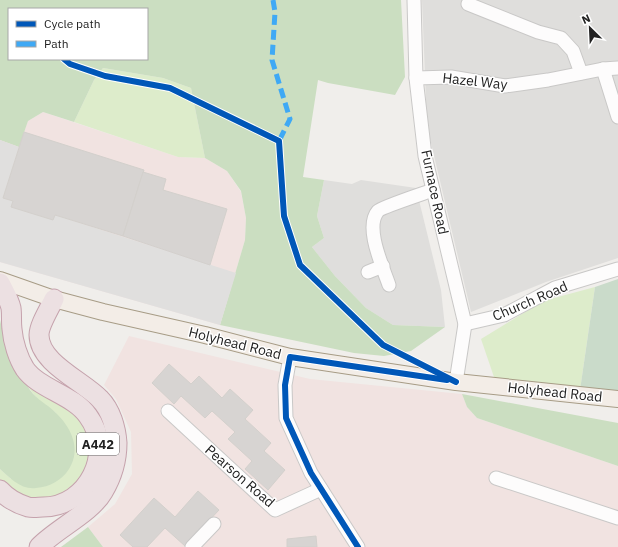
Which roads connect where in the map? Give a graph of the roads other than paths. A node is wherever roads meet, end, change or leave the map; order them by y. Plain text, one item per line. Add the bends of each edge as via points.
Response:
1 (414, 0) edge
2 (468, 4) dead end
3 (618, 68) edge
4 (603, 69) junction
5 (581, 74) junction
6 (416, 78) junction
7 (618, 117) edge
8 (434, 190) junction
9 (383, 266) junction
10 (618, 269) edge
11 (368, 272) dead end
12 (0, 282) edge
13 (389, 285) dead end
14 (54, 299) junction
15 (465, 324) junction
16 (290, 357) junction
17 (456, 382) junction
18 (618, 399) edge
19 (168, 411) dead end
20 (496, 478) dead end
21 (321, 489) junction
22 (0, 490) edge
23 (618, 518) edge
24 (214, 524) dead end
25 (39, 547) edge
26 (192, 547) edge
27 (358, 547) edge

1 - 6 street, Furnace Road
2 - 5 street via 538,32 561,38 573,51
3 - 4 street, Hazel Way
4 - 5 street, Hazel Way
4 - 7 street
5 - 6 street, Hazel Way via 505,86 451,77
6 - 8 street, Furnace Road via 425,156
8 - 9 street via 379,210 372,220 372,234
8 - 15 street, Furnace Road
9 - 11 street
9 - 13 street
10 - 15 street, Church Road via 555,288 504,315
12 - 14 main road, Holyhead Road
12 - 22 highway, A442 via 11,308 12,331 26,370 34,378 78,405 88,415 94,425 99,451 97,467 92,477 71,500 49,507 29,507 6,496
14 - 16 main road, Holyhead Road
14 - 25 highway, A442 via 38,333 40,343 52,362 92,392 107,408 116,437 117,450 116,463 103,493 94,504
15 - 17 street, Furnace Road
16 - 17 main road, Holyhead Road
16 - 21 street via 284,385 286,418 310,474
17 - 18 main road, Holyhead Road
19 - 21 street, Pearson Road via 276,510
20 - 23 street
21 - 27 street
24 - 26 street

